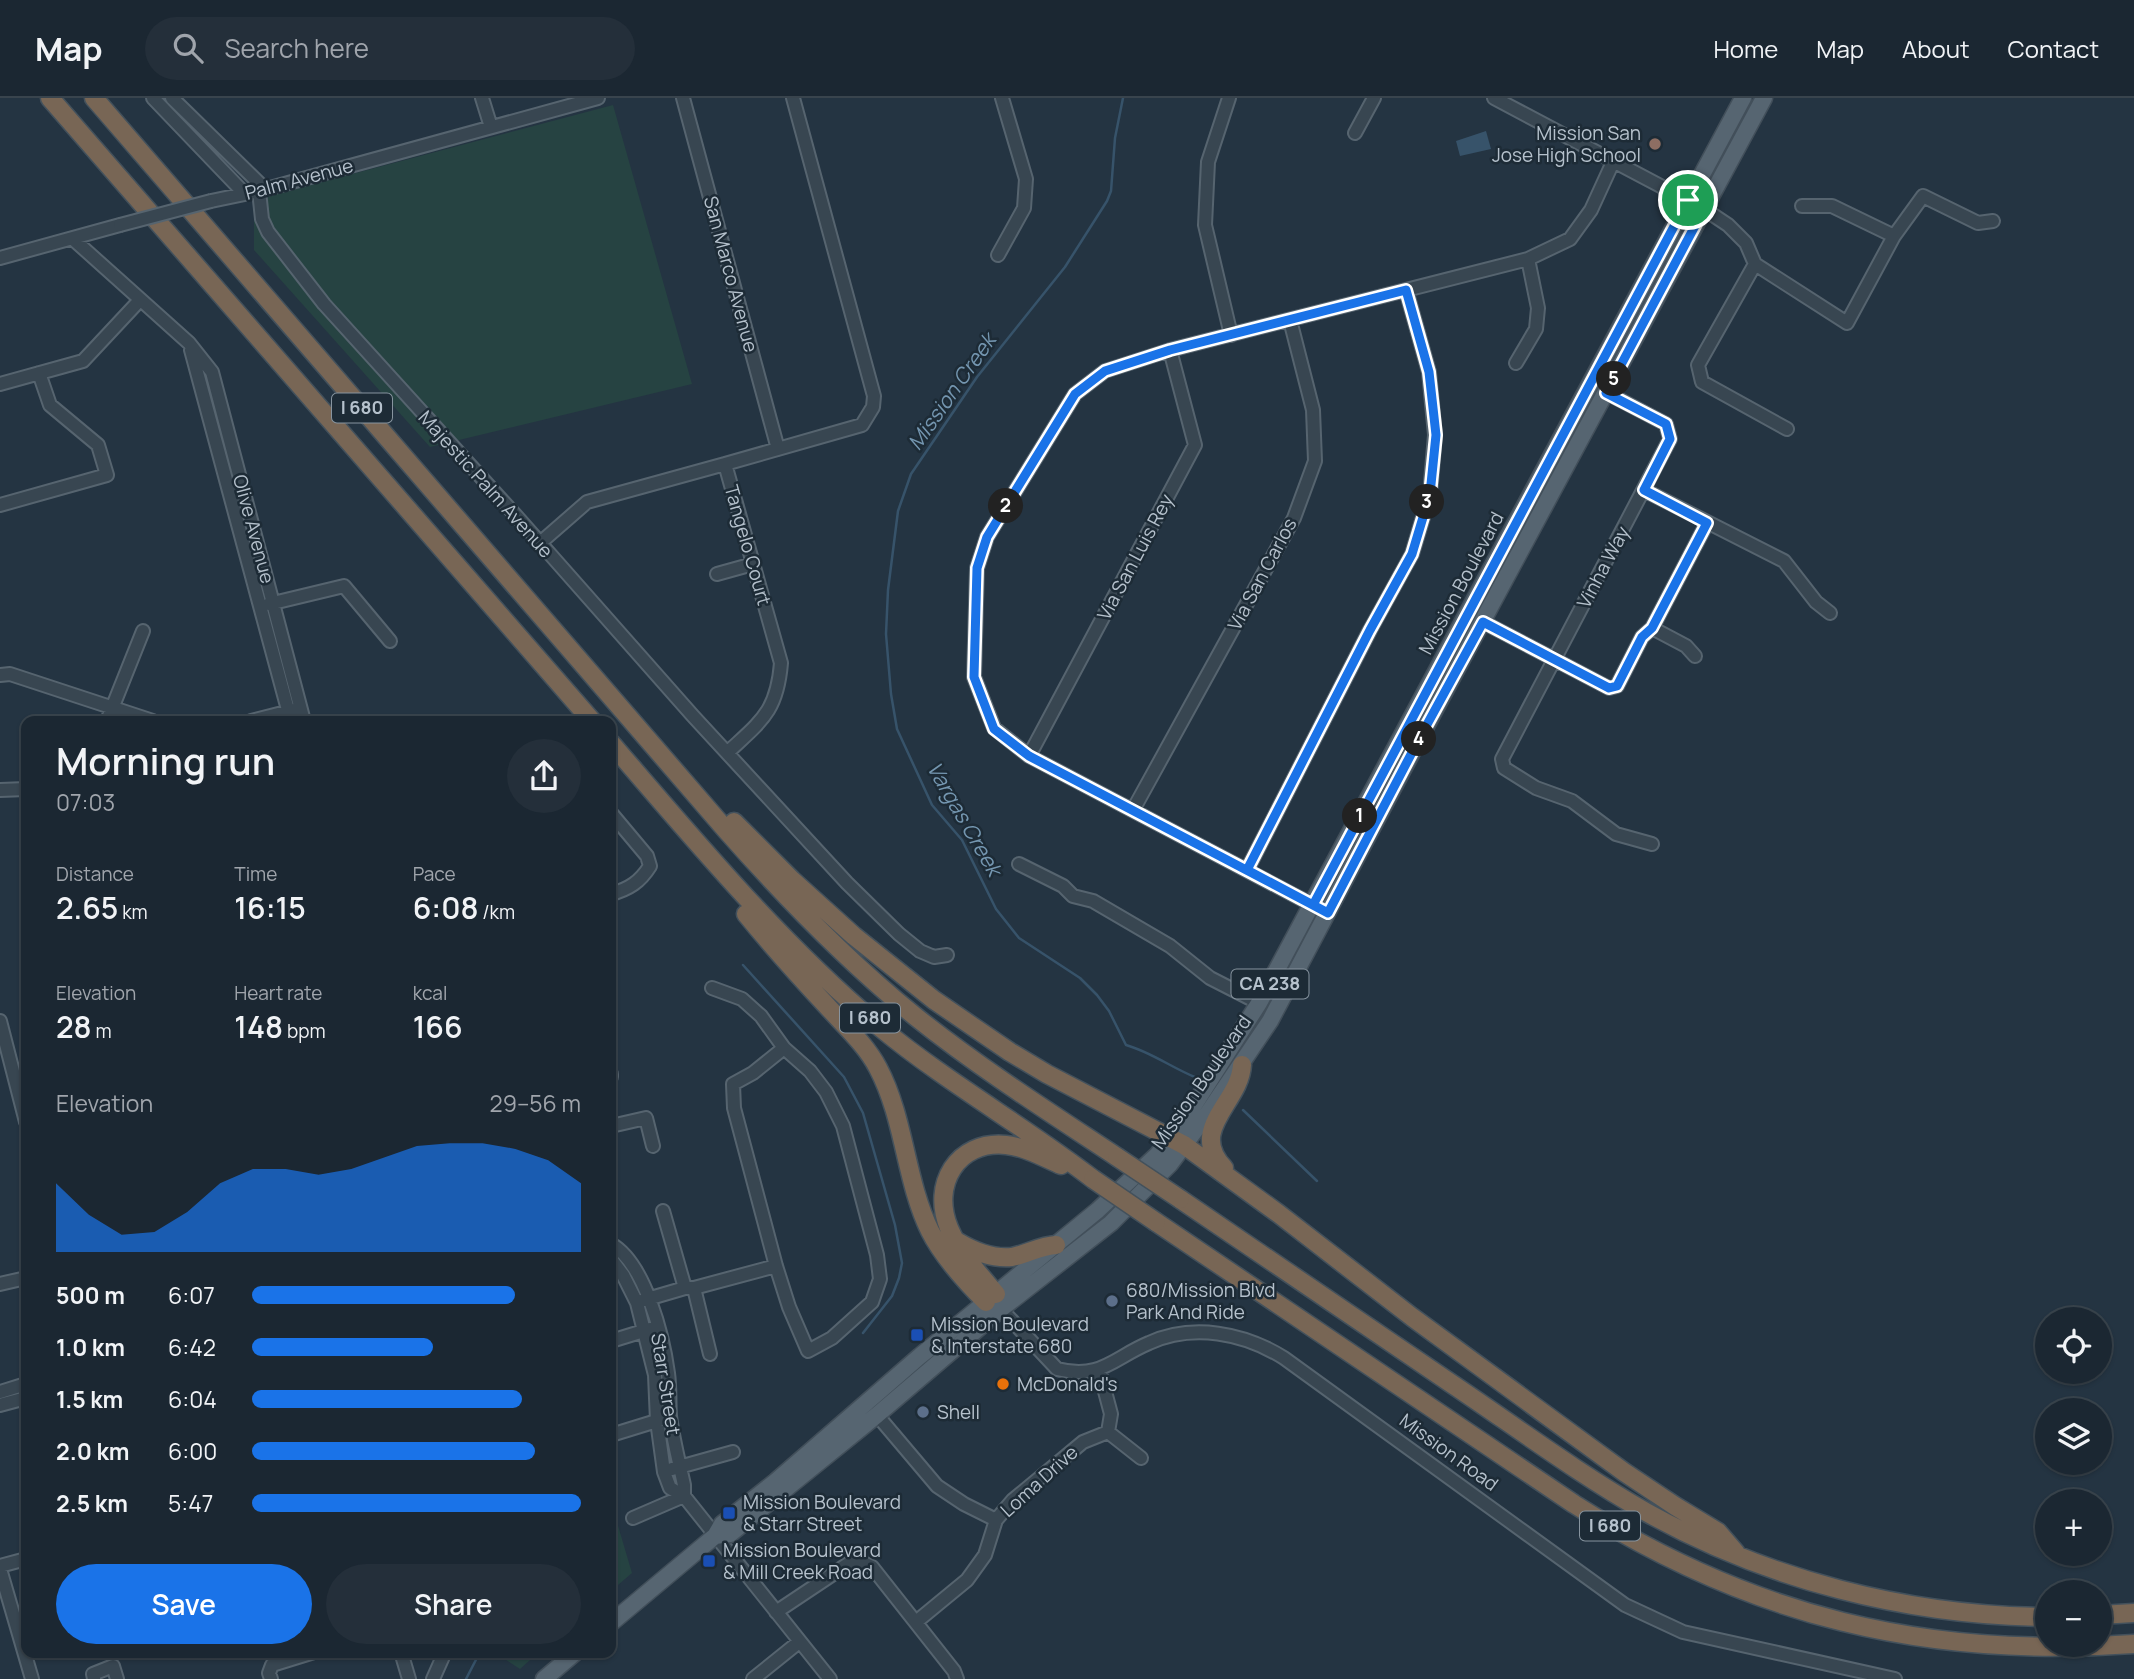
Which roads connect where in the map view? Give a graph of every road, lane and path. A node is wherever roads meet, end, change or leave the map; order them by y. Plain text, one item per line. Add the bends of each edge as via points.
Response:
1 (50, 98) edge
2 (94, 98) edge
3 (172, 98) edge
4 (482, 98) edge
5 (598, 98) edge
6 (683, 98) edge
7 (793, 98) edge
8 (1002, 98) edge
9 (1229, 98) edge
10 (1374, 98) edge
11 (1494, 98) edge
12 (1744, 98) edge
13 (1764, 98) edge
14 (157, 100) edge
15 (491, 127) junction
16 (1355, 133) dead end
17 (1613, 163) junction
18 (262, 190) junction
19 (245, 194) junction
20 (1688, 200) junction
21 (1802, 206) dead end
22 (1704, 209) junction
23 (1993, 221) dead end
24 (1894, 236) junction
25 (72, 239) junction
26 (998, 255) dead end
27 (0, 258) edge
28 (1528, 259) junction
29 (1755, 264) junction
30 (1406, 290) junction
31 (140, 300) junction
32 (1290, 320) junction
33 (1230, 335) junction
34 (189, 343) junction
35 (1170, 350) junction
36 (1516, 363) dead end
37 (38, 373) junction
38 (0, 384) edge
39 (1606, 393) junction
40 (1787, 429) dead end
41 (778, 449) junction
42 (725, 464) junction
43 (1644, 490) junction
44 (0, 505) edge
45 (1707, 523) junction
46 (540, 543) junction
47 (753, 564) junction
48 (717, 574) dead end
49 (274, 603) junction
50 (260, 606) junction
51 (1830, 613) dead end
52 (1483, 622) junction
53 (1652, 628) junction
54 (143, 631) dead end
55 (390, 641) dead end
56 (1695, 656) dead end
57 (1555, 659) junction
58 (0, 675) edge
59 (112, 707) junction
60 (293, 713) edge
61 (109, 716) edge
62 (138, 716) edge
63 (588, 716) edge
64 (630, 717) junction
65 (616, 749) edge
66 (727, 753) junction
67 (1029, 756) junction
68 (21, 789) edge
69 (0, 790) edge
70 (1133, 810) junction
71 (616, 819) edge
72 (678, 821) junction
73 (1651, 844) dead end
74 (1019, 864) dead end
75 (1247, 870) junction
76 (616, 893) edge
77 (1313, 905) junction
78 (1328, 913) junction
79 (947, 956) dead end
80 (712, 988) dead end
81 (1259, 1003) junction
82 (0, 1021) edge
83 (784, 1048) junction
84 (1242, 1065) junction
85 (21, 1103) edge
86 (616, 1125) edge
87 (1178, 1141) junction
88 (653, 1146) dead end
89 (1093, 1179) junction
90 (1241, 1186) junction
91 (663, 1211) dead end
92 (955, 1241) junction
93 (1056, 1245) junction
94 (616, 1247) edge
95 (616, 1266) edge
96 (776, 1266) junction
97 (21, 1279) edge
98 (0, 1284) edge
99 (689, 1288) junction
100 (643, 1300) junction
101 (994, 1302) junction
102 (657, 1327) junction
103 (644, 1331) junction
104 (616, 1339) edge
105 (710, 1354) dead end
106 (1099, 1369) junction
107 (21, 1386) edge
108 (0, 1392) edge
109 (21, 1399) edge
110 (0, 1405) edge
111 (877, 1415) junction
112 (670, 1416) junction
113 (657, 1421) junction
114 (1108, 1432) junction
115 (616, 1433) edge
116 (733, 1452) dead end
117 (1141, 1458) dead end
118 (680, 1467) junction
119 (664, 1472) junction
120 (684, 1496) junction
121 (633, 1518) dead end
122 (996, 1521) junction
123 (715, 1536) junction
124 (1736, 1553) junction
125 (21, 1561) edge
126 (0, 1568) edge
127 (776, 1612) junction
128 (2134, 1613) edge
129 (2112, 1614) edge
130 (2035, 1616) edge
131 (616, 1619) edge
132 (916, 1622) junction
133 (21, 1641) edge
134 (799, 1642) junction
135 (2134, 1644) edge
136 (26, 1658) edge
137 (295, 1658) edge
138 (403, 1658) edge
139 (442, 1658) edge
140 (557, 1659) edge
141 (32, 1679) edge
142 (94, 1679) edge
143 (117, 1679) edge
144 (271, 1679) edge
145 (409, 1679) edge
146 (433, 1679) edge
147 (544, 1679) edge
148 (752, 1679) edge
149 (830, 1679) edge
150 (957, 1679) edge
151 (1895, 1679) edge

1 - 63 highway, I 680
2 - 64 highway, I 680
3 - 18 street
4 - 15 street
5 - 15 street, Palm Avenue
6 - 41 street, San Marco Avenue
7 - 41 street, Tangelo Court via 874,396 862,425
8 - 26 street via 1026,179 1024,208
9 - 33 street via 1208,162 1205,225
10 - 16 street
11 - 17 street
12 - 20 main road, Mission Boulevard / CA 238
13 - 22 main road, Mission Boulevard / CA 238
14 - 19 street
15 - 18 street, Palm Avenue
17 - 20 street
17 - 28 street via 1591,210 1570,239
18 - 19 street, Palm Avenue
18 - 46 street, Majestic Palm Avenue via 262,219 268,232 324,304
19 - 25 street, Palm Avenue, bridge
20 - 22 street
20 - 77 main road, Mission Boulevard / CA 238
21 - 24 street via 1832,206
22 - 29 street via 1746,243
22 - 39 main road, Mission Boulevard / CA 238
23 - 24 street via 1978,223 1923,196
24 - 29 street via 1847,323
25 - 27 street, Palm Avenue
25 - 31 street, Olive Avenue
28 - 30 street
28 - 36 street via 1538,307 1536,329
29 - 40 street via 1698,365 1702,382
30 - 32 street
30 - 75 street via 1429,372 1436,435 1430,494 1412,554
31 - 34 street, Olive Avenue
31 - 37 street via 83,361
32 - 33 street
32 - 70 street, Via San Carlos via 1312,410 1315,461 1294,518
33 - 35 street
34 - 49 street, Olive Avenue via 212,372
34 - 50 street, Olive Avenue
35 - 67 street, Via San Luis Rey via 1195,444
35 - 67 street via 1105,371 1075,394 987,537 977,568 974,677 994,729
37 - 38 street
37 - 44 street via 50,405 98,445 107,475
39 - 43 street, Vinha Way via 1666,424 1670,439
39 - 52 main road, Mission Boulevard / CA 238
41 - 42 street, Tangelo Court
42 - 46 street via 587,502
42 - 47 street, Tangelo Court
43 - 45 street
43 - 57 street, Vinha Way
45 - 51 street via 1784,561
45 - 53 street
46 - 66 street, Majestic Palm Avenue
47 - 48 street
47 - 66 street, Tangelo Court via 781,663 779,682 768,713
49 - 50 street
49 - 55 street via 344,586
49 - 60 street, Olive Avenue
50 - 60 street, Olive Avenue
52 - 57 street
52 - 78 main road, Mission Boulevard / CA 238
53 - 56 street
53 - 57 street via 1642,637 1617,686 1609,688
54 - 59 street
57 - 73 street, Vinha Way via 1502,759 1504,768 1536,788 1572,801 1616,834
58 - 59 street via 10,674
59 - 61 street
59 - 62 street
64 - 87 highway via 792,880 934,1000 1047,1074
64 - 124 highway, I 680, bridge via 760,868 852,962 962,1052 1611,1491
65 - 72 highway, I 680
66 - 79 street, Majestic Palm Avenue via 899,934 919,951
67 - 70 street
68 - 69 street
70 - 75 street
71 - 76 street via 650,866 641,880
72 - 89 highway, I 680 via 774,928 864,1013 944,1077
72 - 101 highway via 763,935 877,1065 931,1233
74 - 81 street via 1063,886 1073,896 1093,901 1170,946 1210,978
75 - 77 street
77 - 78 street
77 - 81 main road, Mission Boulevard / CA 238
78 - 84 main road, Mission Boulevard / CA 238
80 - 83 street via 742,999
81 - 87 main road, Mission Boulevard / CA 238
82 - 85 street
83 - 96 street via 733,1084 734,1108
83 - 96 street via 826,1092 843,1126 880,1279 872,1302 832,1338 808,1351
84 - 87 main road, Mission Boulevard / CA 238
84 - 90 highway via 1240,1079 1215,1122 1211,1139 1215,1158
86 - 88 street via 646,1118
87 - 90 highway
87 - 93 main road, Mission Boulevard / CA 238
87 - 101 main road, Mission Boulevard / CA 238 via 1170,1164 1111,1223
89 - 92 highway via 1008,1145 993,1144 967,1154 954,1164 942,1194
89 - 135 highway, I 680, bridge via 1574,1504 1702,1574 1819,1616 1921,1638 2024,1647
90 - 124 highway via 1613,1464 1718,1532
91 - 99 street
92 - 93 highway via 972,1251 1000,1257
92 - 101 highway
93 - 101 main road, Mission Boulevard / CA 238
94 - 100 street, Starr Street via 637,1270
95 - 100 street, Starr Street
96 - 99 street
97 - 98 street
99 - 100 street
99 - 105 street
100 - 102 street, Starr Street
100 - 103 street, Starr Street
101 - 106 street, Mission Road via 1058,1368 1078,1372
101 - 111 main road, Mission Boulevard
101 - 123 main road, Mission Boulevard via 910,1365 722,1524
102 - 103 street
102 - 112 street, Starr Street via 668,1373
103 - 104 street
103 - 113 street, Starr Street via 655,1375
106 - 114 street via 1111,1415
106 - 151 street, Mission Road via 1165,1336 1221,1334 1256,1343 1284,1358 1625,1605 1712,1640
107 - 108 street
109 - 110 street
111 - 122 street via 937,1486
111 - 123 main road, Mission Boulevard via 730,1534
112 - 113 street
112 - 118 street, Starr Street
113 - 115 street
113 - 119 street, Starr Street
114 - 117 street
114 - 122 street, Loma Drive via 1083,1442 1013,1500
116 - 118 street
118 - 119 street
118 - 120 street, Starr Street
119 - 120 street, Starr Street via 670,1488
120 - 121 street
120 - 123 street, Starr Street
122 - 132 street, Loma Drive via 985,1555 967,1580
123 - 127 street, Starr Street
123 - 131 main road, Mission Boulevard
124 - 130 highway, I 680 via 1873,1598 1954,1611
125 - 126 street
126 - 133 street
127 - 132 street via 859,1561 872,1567
127 - 134 street, Starr Street
128 - 129 highway
132 - 150 street
134 - 148 street
134 - 149 street, Starr Street
136 - 141 street
137 - 144 street via 272,1665
138 - 145 street
139 - 146 street
140 - 147 main road
142 - 143 street via 93,1674 113,1666

